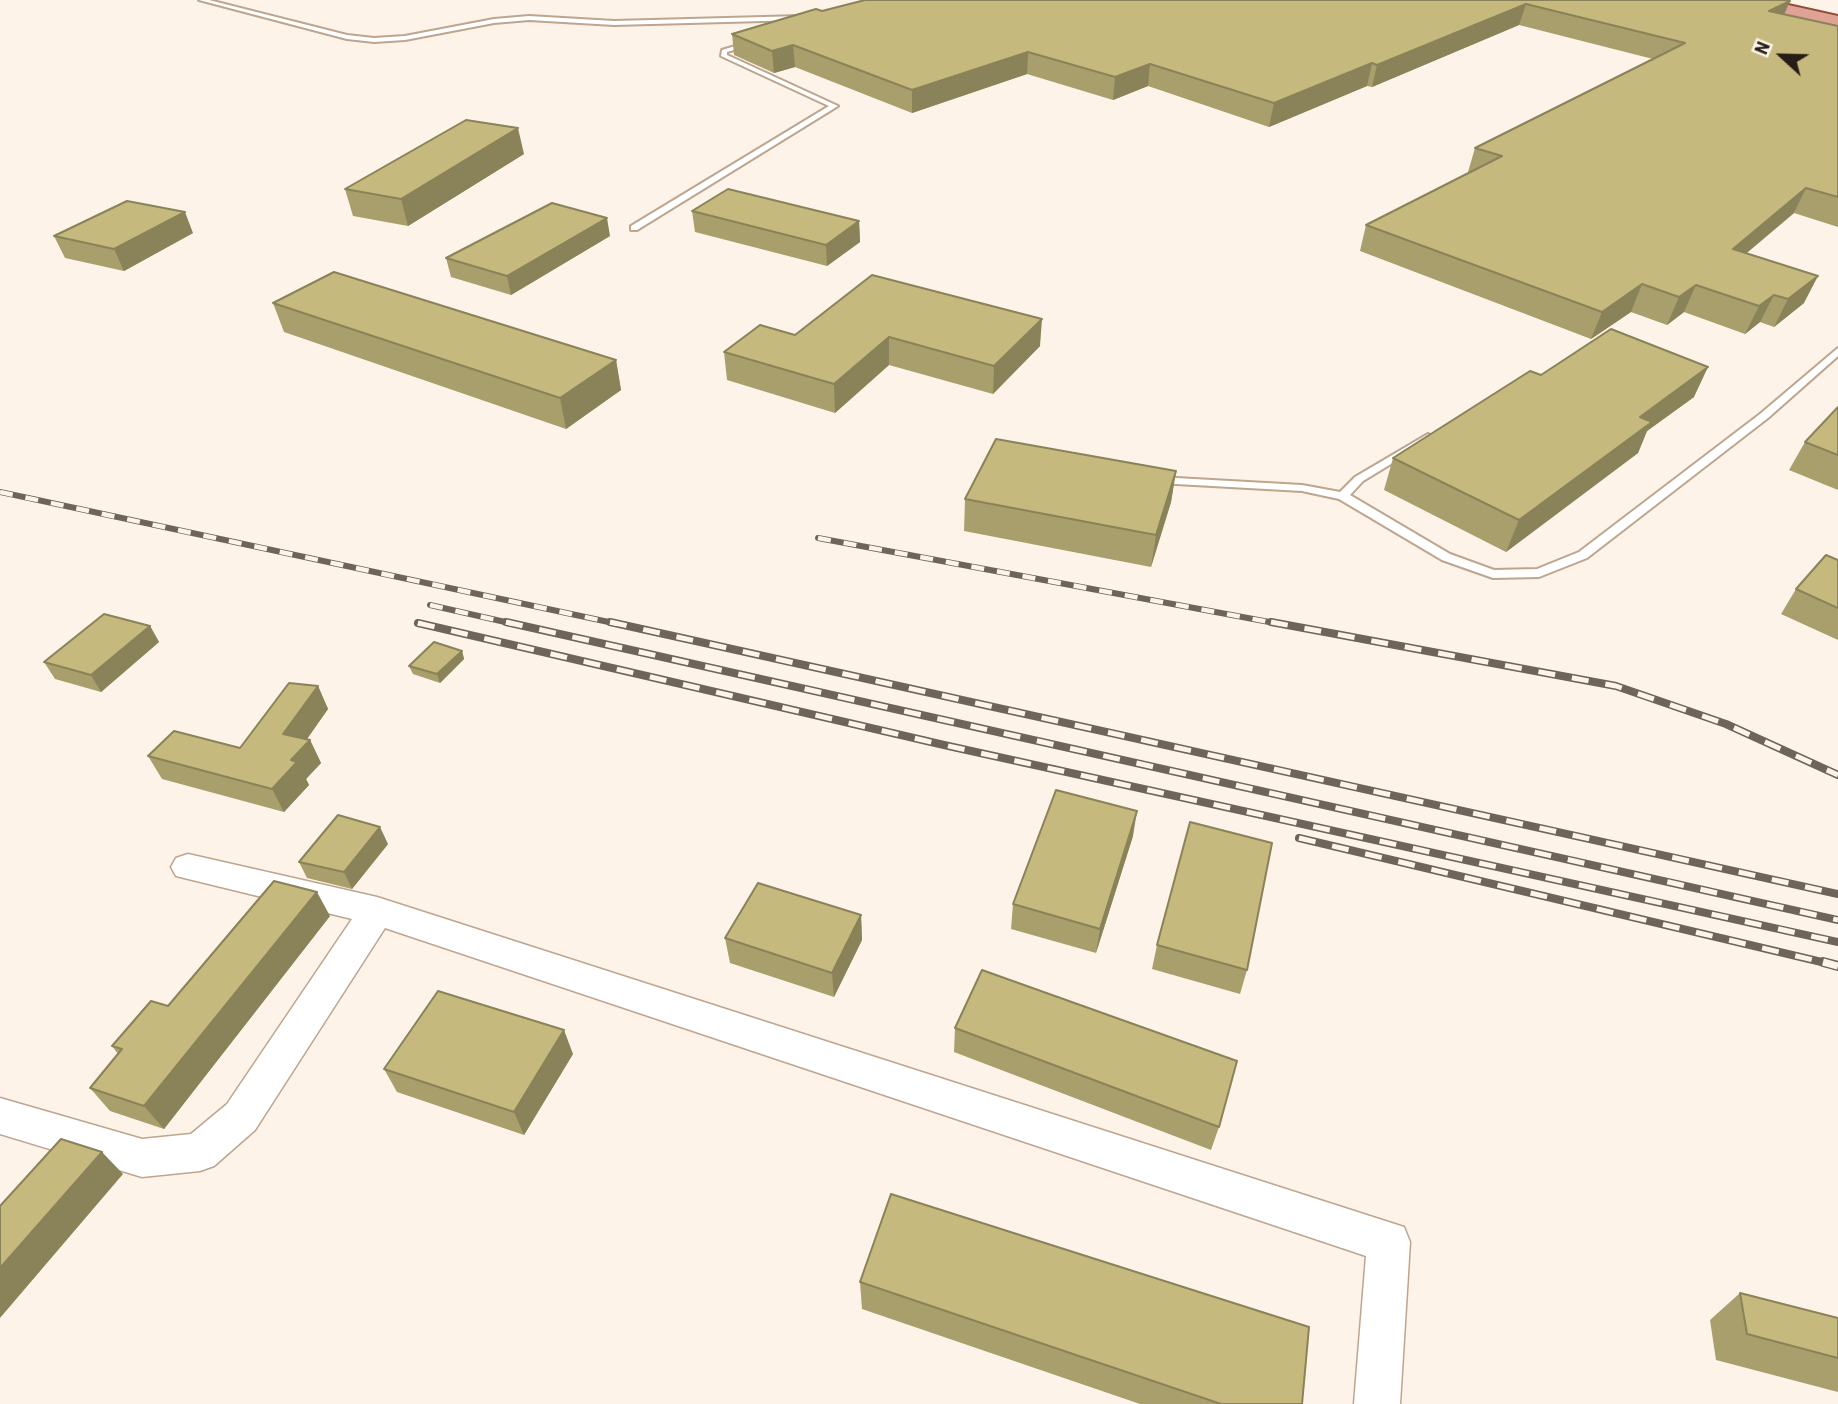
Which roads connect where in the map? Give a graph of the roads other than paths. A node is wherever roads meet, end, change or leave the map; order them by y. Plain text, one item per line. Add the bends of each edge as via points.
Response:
1 (202, 0) edge
2 (1743, 0) edge
3 (1787, 0) edge
4 (1838, 13) edge
5 (816, 17) edge
6 (1838, 20) edge
7 (764, 39) edge
8 (634, 228) dead end
9 (1838, 351) edge
10 (1435, 432) edge
11 (1148, 480) edge
12 (1343, 496) junction
13 (188, 867) dead end
14 (377, 911) junction
15 (0, 1116) edge
16 (1377, 1404) edge

1 - 5 lane via 374,40 528,18 614,23
2 - 6 main road
3 - 4 main road
7 - 8 lane via 724,51 724,55 834,106
9 - 12 lane via 1763,416 1583,555 1539,573 1493,574 1446,557
10 - 12 lane via 1359,479
11 - 12 lane via 1303,488
13 - 14 street
14 - 15 street via 241,1116 200,1152 142,1158
14 - 16 street via 1389,1242

